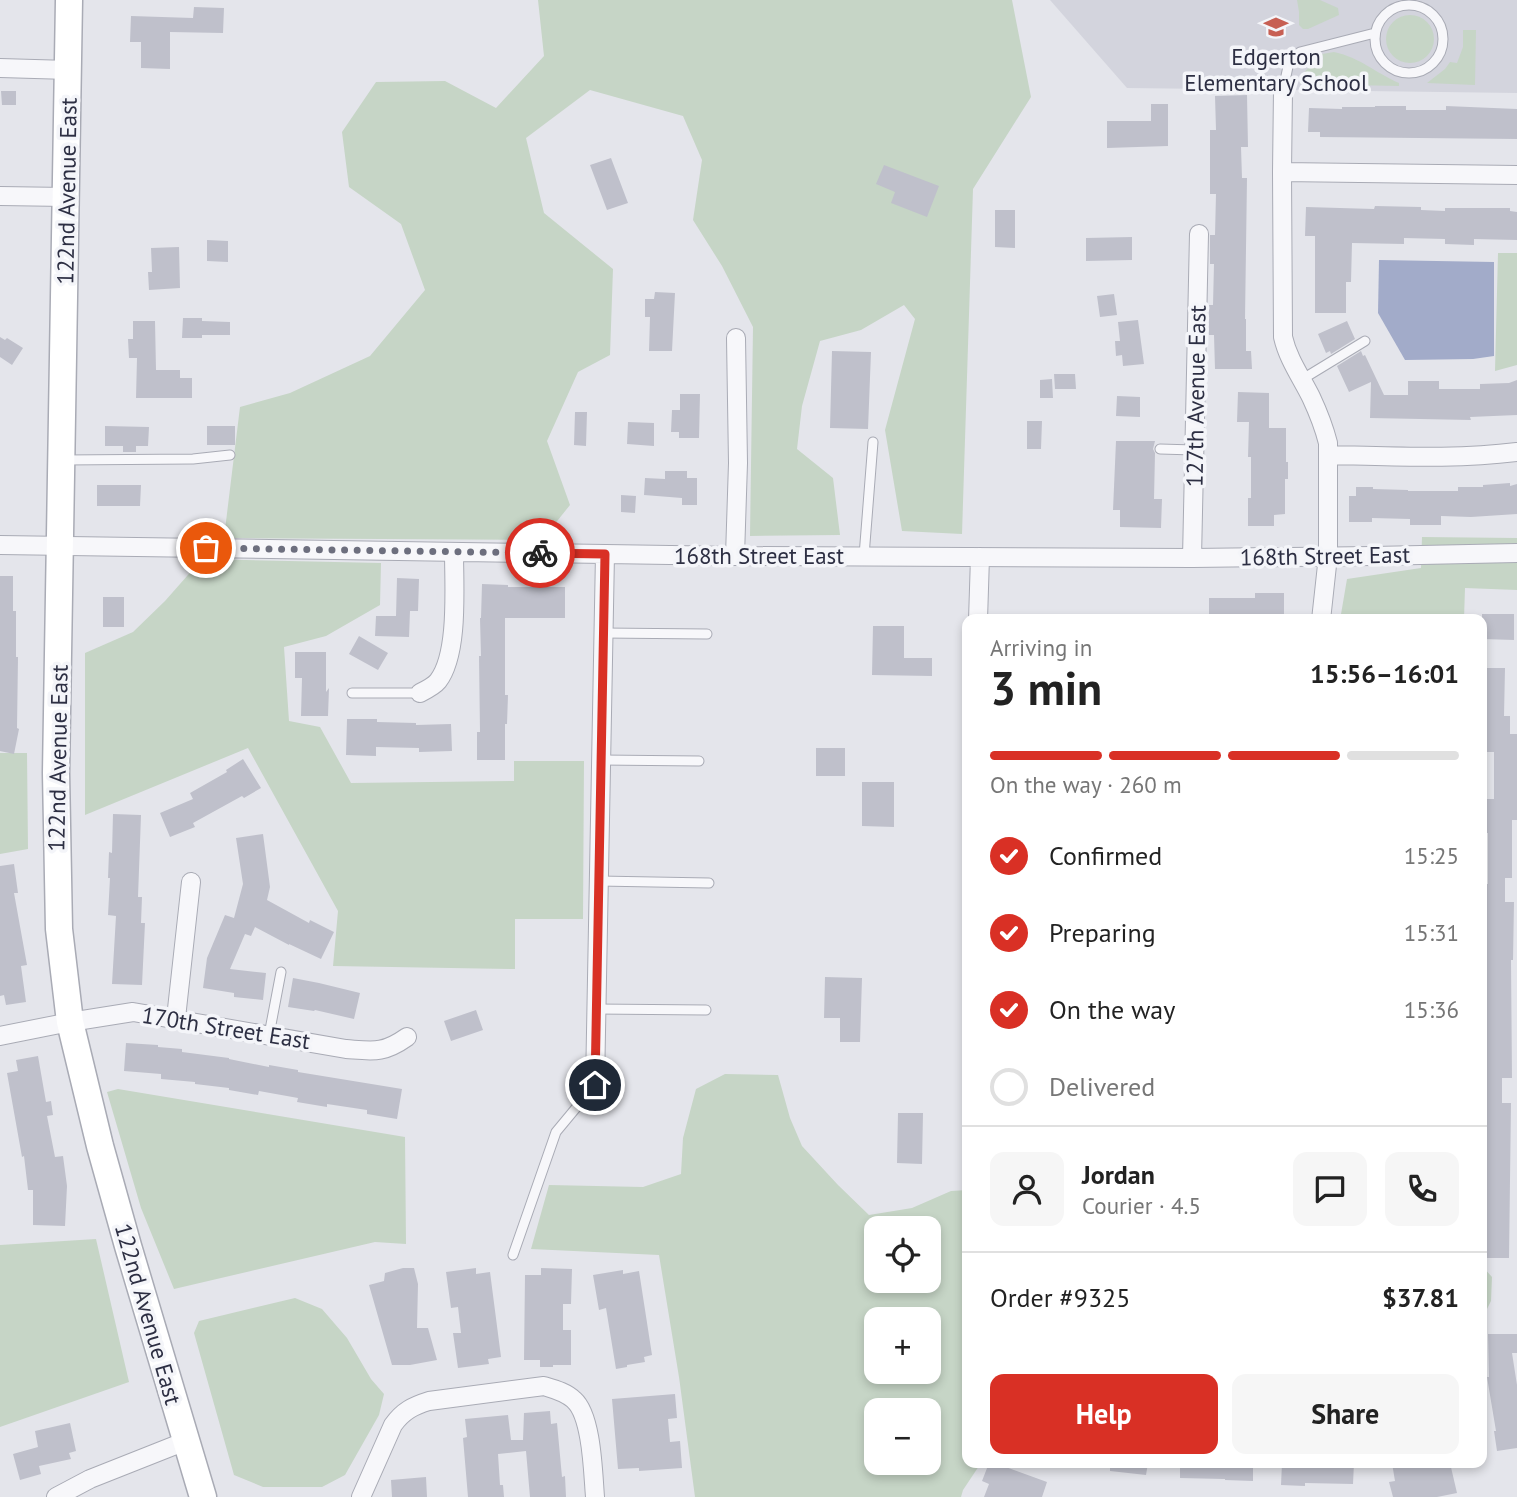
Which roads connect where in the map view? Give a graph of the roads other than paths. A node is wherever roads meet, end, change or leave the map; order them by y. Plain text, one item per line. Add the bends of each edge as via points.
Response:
1 (69, 0) edge
2 (1427, 5) edge
3 (1375, 33) junction
4 (0, 68) edge
5 (69, 70) junction
6 (1283, 90) joint
7 (1282, 172) junction
8 (1517, 175) edge
9 (0, 196) edge
10 (66, 197) junction
11 (1199, 234) dead end
12 (736, 338) dead end
13 (1365, 341) dead end
14 (1301, 380) junction
15 (873, 442) dead end
16 (1160, 449) dead end
17 (1194, 450) junction
18 (1517, 452) edge
19 (230, 455) dead end
20 (1328, 455) junction
21 (62, 460) junction
22 (0, 545) edge
23 (61, 546) junction
24 (454, 552) junction
25 (1517, 552) edge
26 (605, 554) junction
27 (1328, 555) junction
28 (735, 556) junction
29 (864, 556) junction
30 (980, 556) junction
31 (1192, 558) junction
32 (978, 614) edge
33 (1322, 614) edge
34 (603, 633) junction
35 (707, 634) dead end
36 (352, 693) dead end
37 (420, 693) joint
38 (601, 760) junction
39 (699, 761) dead end
40 (598, 881) junction
41 (191, 882) dead end
42 (709, 883) dead end
43 (281, 972) dead end
44 (596, 1009) junction
45 (706, 1010) dead end
46 (176, 1018) junction
47 (70, 1021) junction
48 (269, 1035) junction
49 (0, 1036) edge
50 (407, 1037) dead end
51 (595, 1085) joint
52 (513, 1255) dead end
53 (186, 1441) junction
54 (56, 1497) edge
55 (203, 1497) edge
56 (361, 1497) edge
57 (595, 1497) edge

1 - 5 main road, 122nd Avenue East
2 - 3 lane via 1397,7 1382,17
2 - 3 lane via 1441,27 1443,45 1435,61 1421,71 1403,73 1387,65 1377,51
3 - 6 lane via 1300,52 1289,62
4 - 5 street
5 - 10 main road, 122nd Avenue East
6 - 7 street
7 - 8 street
7 - 14 street via 1283,337
9 - 10 street
10 - 21 main road, 122nd Avenue East
11 - 17 street, 127th Avenue East
12 - 28 street
13 - 14 lane
14 - 20 street via 1324,425
15 - 29 lane
16 - 17 lane
17 - 31 street, 127th Avenue East
18 - 20 street
19 - 21 lane
20 - 27 street
21 - 23 main road, 122nd Avenue East
22 - 23 street, 168th Street East
23 - 24 street, 168th Street East
23 - 47 main road, 122nd Avenue East via 56,828 59,929
24 - 26 street, 168th Street East
24 - 37 street via 452,642 437,682
25 - 27 street, 168th Street East
26 - 28 street, 168th Street East
26 - 34 street
27 - 31 street, 168th Street East
27 - 33 street
28 - 29 street, 168th Street East
29 - 30 street, 168th Street East
30 - 31 street, 168th Street East
30 - 32 street
34 - 35 lane
34 - 38 street
36 - 37 lane
38 - 39 lane
38 - 40 street
40 - 42 lane
40 - 44 street
41 - 46 street
43 - 48 lane
44 - 45 lane
44 - 51 street
46 - 47 street, 170th Street East via 132,1012
46 - 48 street, 170th Street East
47 - 49 street, 170th Street East
47 - 53 main road, 122nd Avenue East via 100,1146
48 - 50 street, 170th Street East via 368,1051 383,1050
51 - 52 lane via 556,1132
53 - 54 street
53 - 55 main road, 122nd Avenue East
56 - 57 street via 393,1425 414,1406 544,1386 575,1401 585,1415

